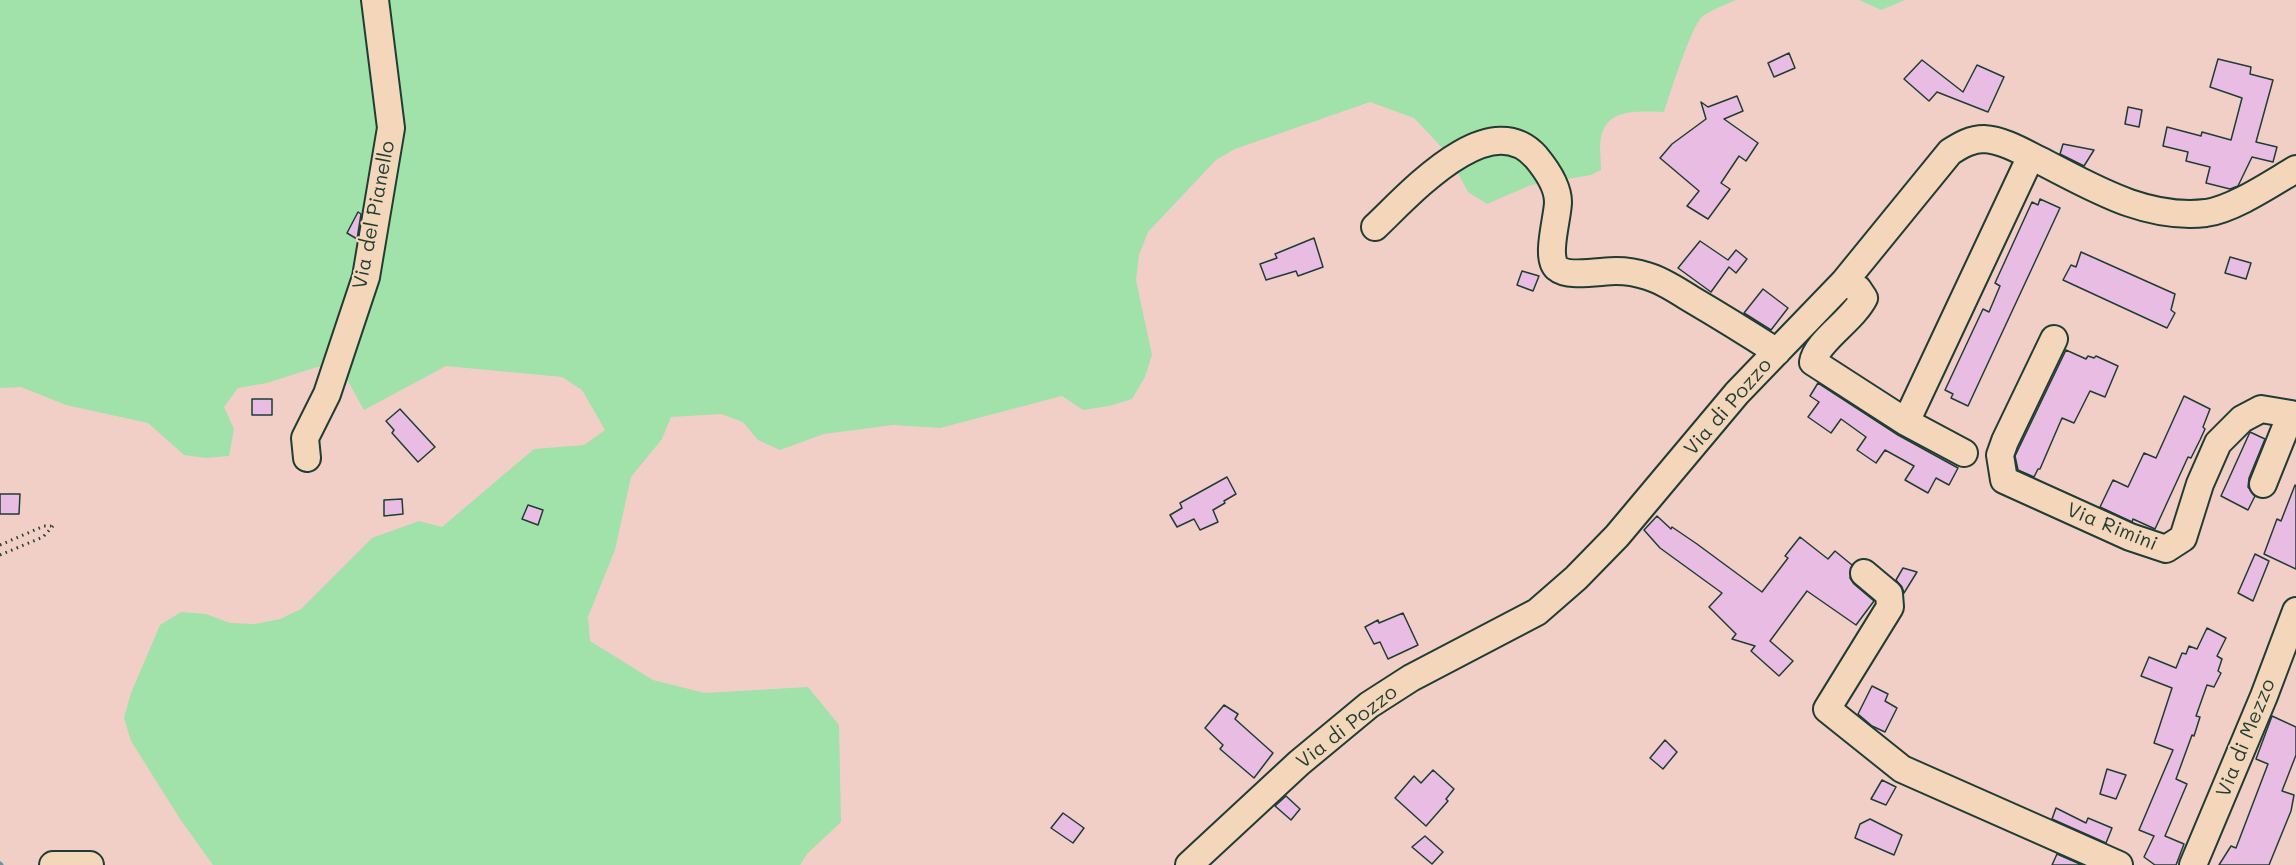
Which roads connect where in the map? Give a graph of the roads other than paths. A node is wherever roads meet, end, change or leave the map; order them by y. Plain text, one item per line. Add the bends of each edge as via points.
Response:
1 (375, 0) edge
2 (2031, 156) junction
3 (2296, 169) edge
4 (1375, 227) dead end
5 (1844, 282) junction
6 (2054, 339) dead end
7 (1777, 352) junction
8 (2294, 415) edge
9 (1906, 422) junction
10 (1964, 453) dead end
11 (308, 458) dead end
12 (2263, 484) dead end
13 (1864, 573) dead end
14 (2296, 611) edge
15 (53, 865) edge
16 (90, 865) edge
17 (1189, 865) edge
18 (2119, 865) edge
19 (2193, 865) edge

1 - 11 street, Via del Pianello via 390,128 366,277 327,394 305,438
2 - 3 street, Via di Pozzo via 2124,202 2174,214 2208,213 2232,205
2 - 5 street, Via di Pozzo via 1985,139 1972,140 1950,152
2 - 9 street
4 - 7 street via 1466,149 1506,141 1522,145 1544,167 1556,189 1552,258 1556,268 1567,273 1617,271 1649,276
5 - 7 street, Via di Pozzo
5 - 9 street via 1858,289 1864,298 1848,322 1815,354 1813,362
6 - 8 street, Via Rimini via 2000,455 2004,480 2130,537 2166,549 2183,538 2218,443 2242,419 2261,409
7 - 17 street, Via di Pozzo via 1737,393 1617,536 1537,612 1411,678 1370,705 1299,763
8 - 12 street
9 - 10 street
13 - 18 street via 1888,594 1890,607 1827,709 1902,769
14 - 19 street, Via di Mezzo
15 - 16 street

